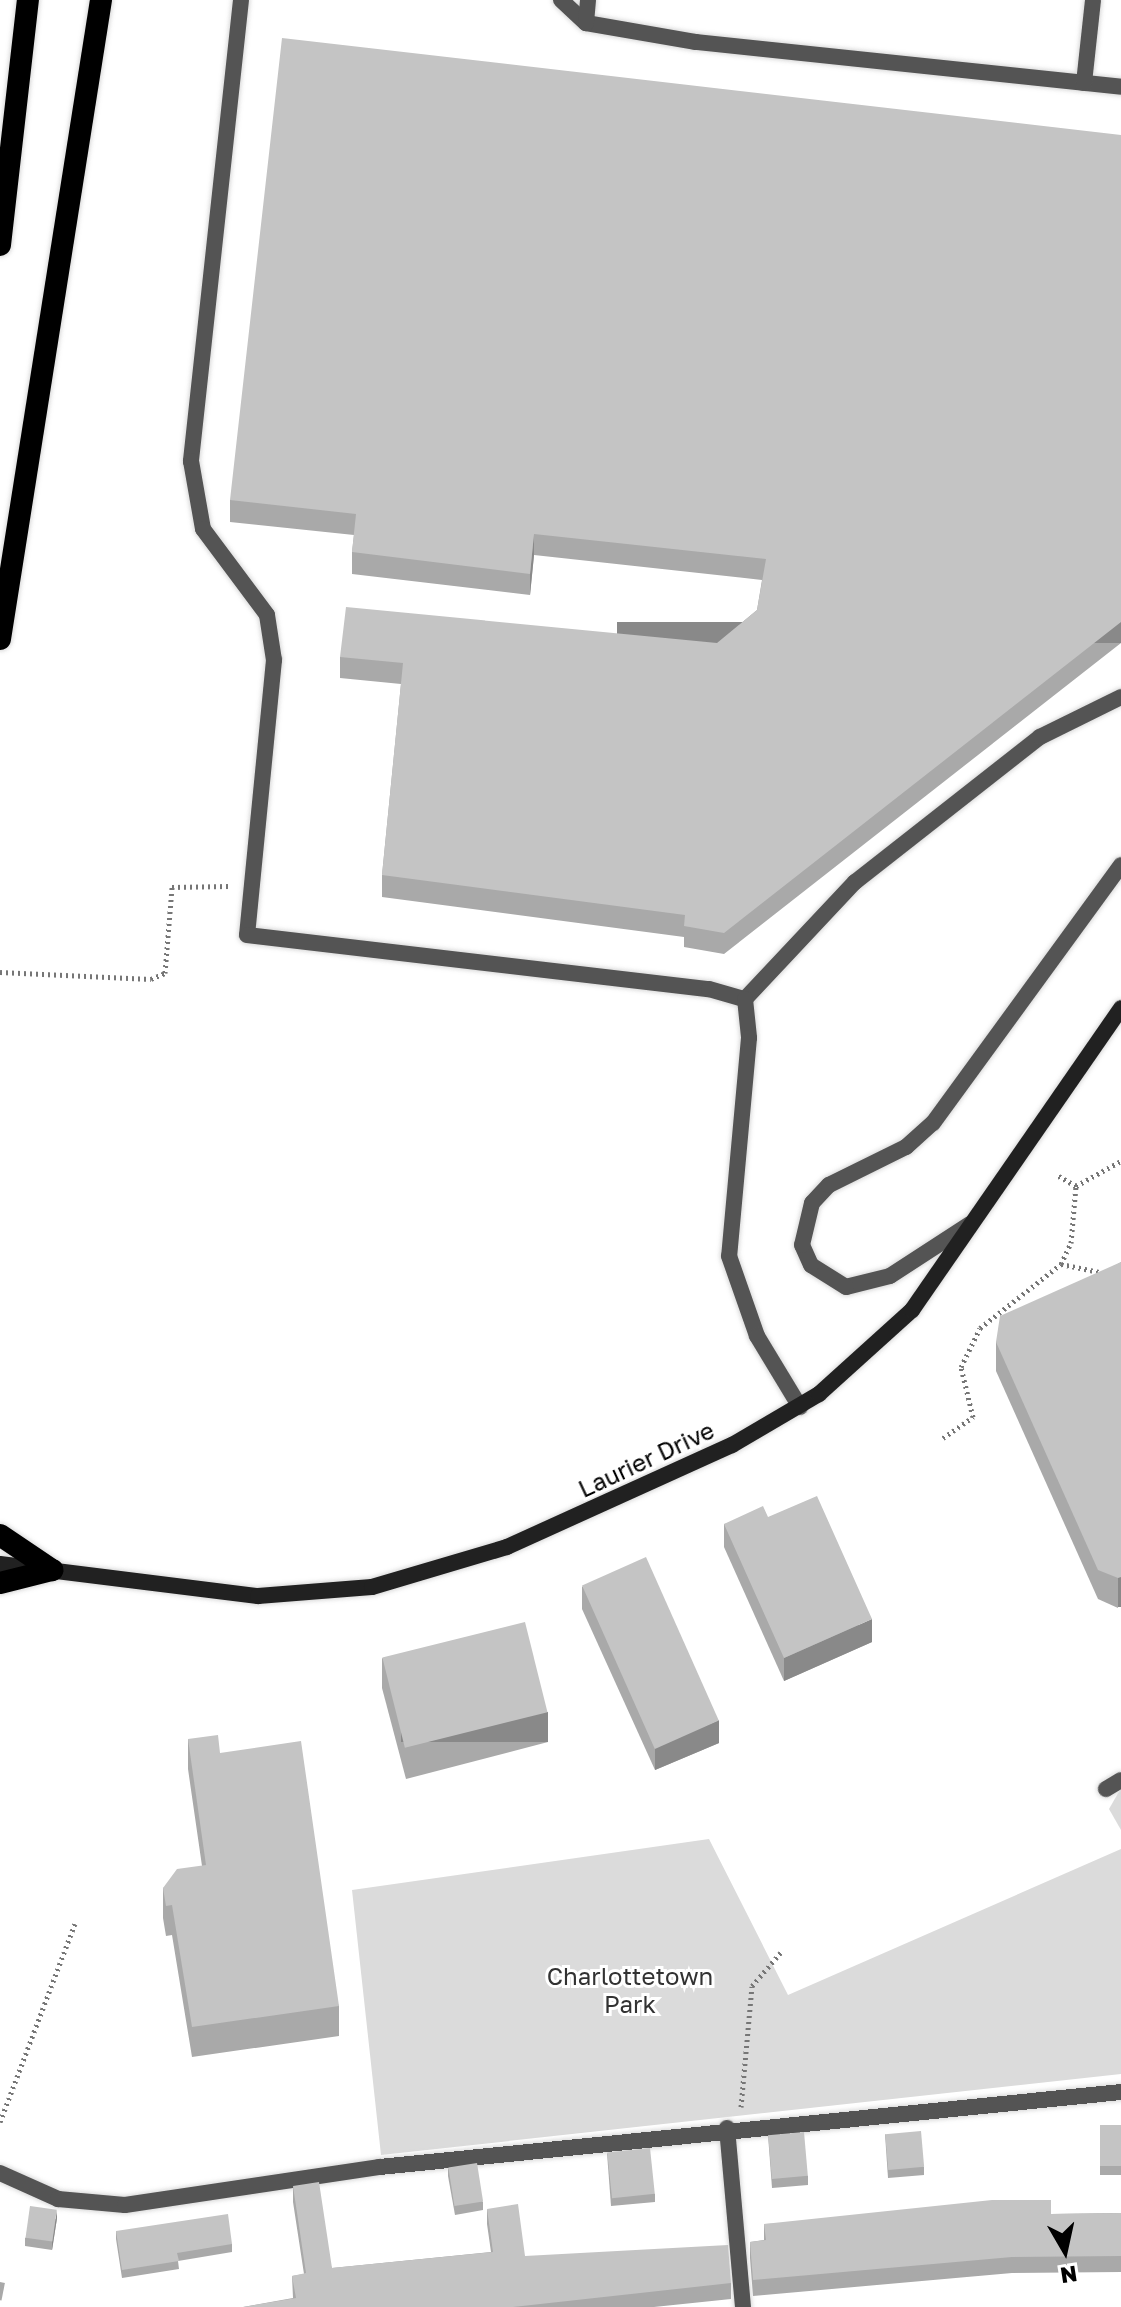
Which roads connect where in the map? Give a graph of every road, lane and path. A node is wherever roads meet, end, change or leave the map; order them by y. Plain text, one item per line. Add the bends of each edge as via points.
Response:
1 (28, 0) edge
2 (101, 0) edge
3 (241, 0) edge
4 (561, 0) edge
5 (588, 0) edge
6 (1093, 0) edge
7 (586, 23) junction
8 (1084, 83) junction
9 (1121, 87) edge
10 (0, 245) edge
11 (0, 639) edge
12 (1121, 697) edge
13 (1121, 865) edge
14 (251, 887) junction
15 (0, 972) edge
16 (745, 999) junction
17 (1121, 1008) edge
18 (1121, 1161) edge
19 (1057, 1175) dead end
20 (1076, 1186) junction
21 (978, 1218) junction
22 (1061, 1264) junction
23 (1121, 1271) edge
24 (800, 1407) junction
25 (943, 1438) dead end
26 (0, 1535) edge
27 (0, 1564) edge
28 (52, 1570) junction
29 (0, 1583) edge
30 (1121, 1780) edge
31 (1106, 1789) dead end
32 (75, 1924) dead end
33 (781, 1952) dead end
34 (1121, 2092) edge
35 (0, 2122) edge
36 (733, 2128) junction
37 (0, 2173) edge
38 (743, 2307) edge

1 - 10 highway
2 - 11 highway
3 - 14 lane via 191,461 203,529 267,615 274,660
4 - 7 lane
5 - 7 lane
6 - 8 lane
7 - 8 lane
8 - 9 lane
12 - 16 lane via 1040,737 855,882
13 - 21 lane via 933,1123 906,1147 829,1185 812,1203 802,1245 826,1279 846,1287 868,1284 908,1267
14 - 15 path via 172,887 165,973 151,979
14 - 16 lane via 247,935 709,989
16 - 24 lane via 749,1038 729,1256 757,1336
17 - 21 main road, Laurier Drive
18 - 20 path
19 - 20 path
20 - 22 path via 1071,1243
21 - 24 main road, Laurier Drive via 912,1310
22 - 23 path
22 - 25 path via 980,1328 961,1367 973,1417
24 - 28 main road, Laurier Drive via 677,1473 507,1547 372,1587 258,1596
26 - 28 highway
27 - 28 main road, Laurier Drive
28 - 29 highway
30 - 31 lane
32 - 35 path
33 - 36 path via 752,1986
34 - 36 lane
36 - 37 lane via 125,2205 58,2199
36 - 38 lane

